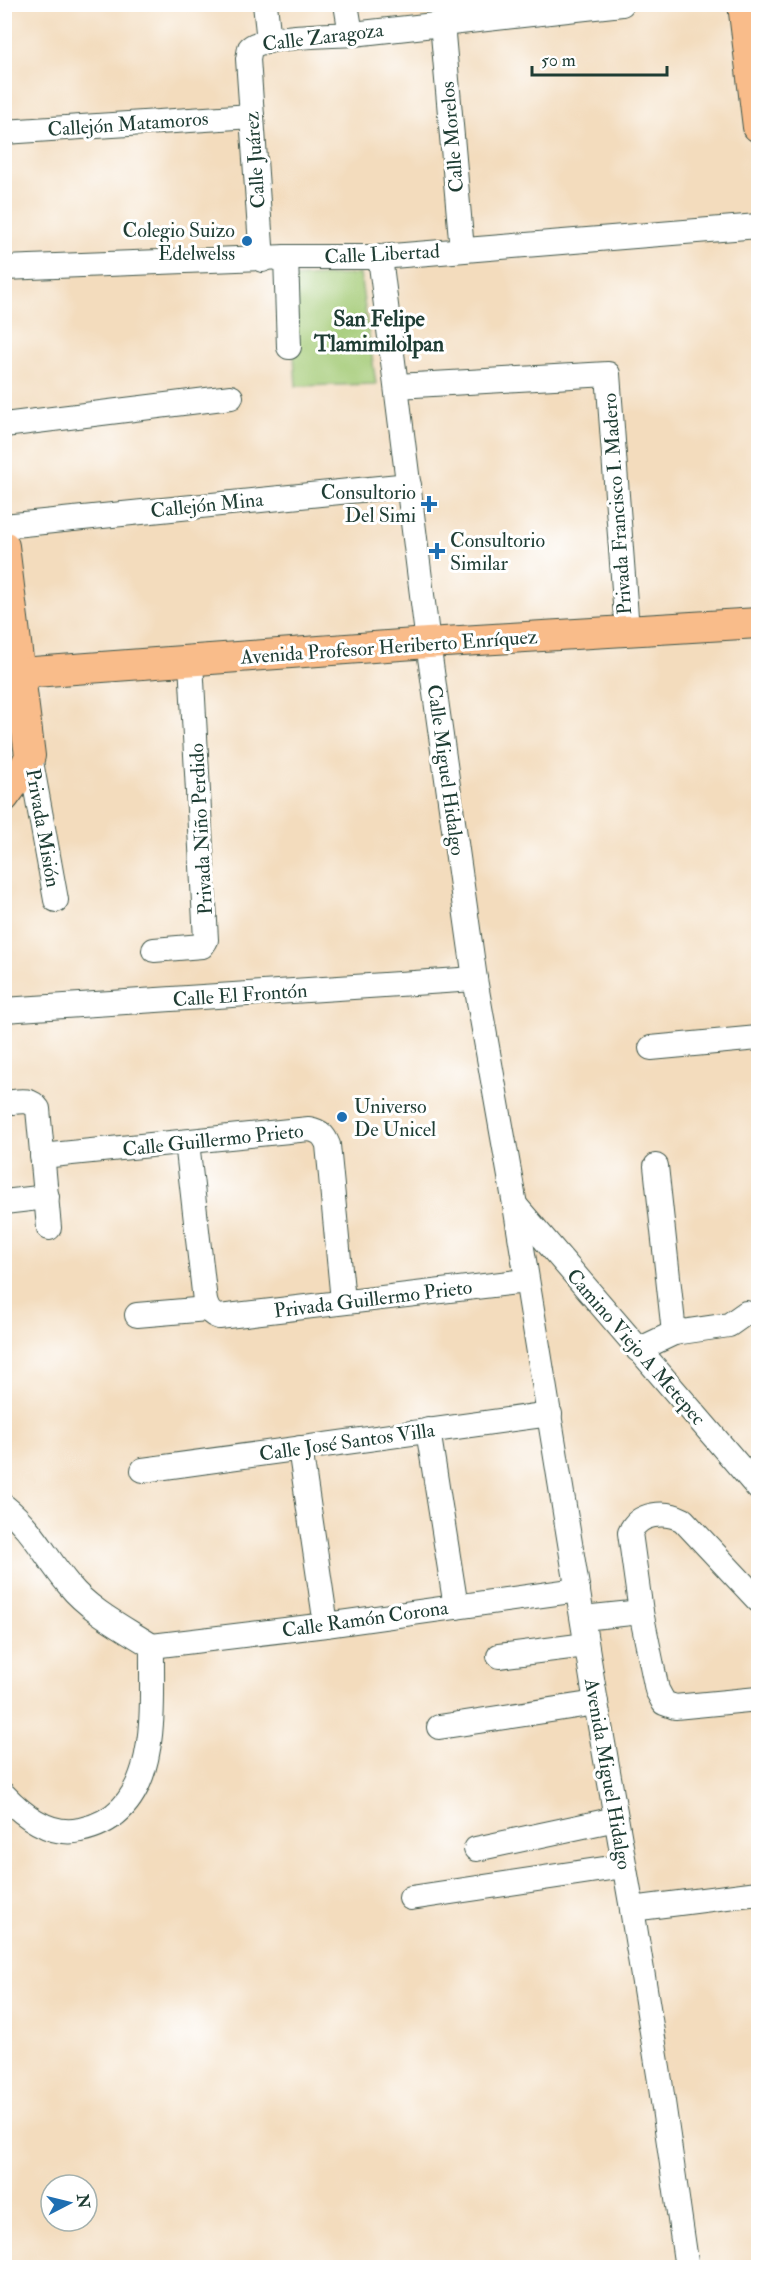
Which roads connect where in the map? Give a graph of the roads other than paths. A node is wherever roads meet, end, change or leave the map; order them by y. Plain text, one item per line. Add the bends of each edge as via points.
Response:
1 (265, 4) edge
2 (346, 4) edge
3 (622, 4) edge
4 (743, 4) edge
5 (442, 23) junction
6 (351, 34) junction
7 (269, 41) junction
8 (248, 60) joint
9 (252, 116) junction
10 (759, 127) edge
11 (4, 132) edge
12 (759, 226) edge
13 (462, 250) junction
14 (380, 257) junction
15 (286, 258) junction
16 (262, 260) junction
17 (4, 268) edge
18 (289, 346) dead end
19 (397, 386) junction
20 (231, 397) dead end
21 (4, 425) edge
22 (409, 485) junction
23 (4, 526) edge
24 (4, 546) edge
25 (759, 622) edge
26 (627, 630) junction
27 (428, 643) junction
28 (191, 662) junction
29 (12, 674) edge
30 (30, 756) junction
31 (4, 797) edge
32 (56, 900) dead end
33 (154, 950) dead end
34 (475, 979) junction
35 (4, 1010) edge
36 (759, 1038) edge
37 (651, 1048) dead end
38 (4, 1103) edge
39 (187, 1142) junction
40 (42, 1156) junction
41 (656, 1166) dead end
42 (47, 1197) junction
43 (4, 1202) edge
44 (515, 1205) junction
45 (49, 1228) dead end
46 (526, 1281) junction
47 (343, 1301) junction
48 (746, 1312) dead end
49 (213, 1313) junction
50 (137, 1315) dead end
51 (674, 1333) junction
52 (638, 1350) junction
53 (550, 1414) junction
54 (428, 1430) junction
55 (300, 1448) junction
56 (144, 1470) dead end
57 (759, 1488) edge
58 (4, 1506) edge
59 (578, 1590) junction
60 (759, 1600) edge
61 (456, 1607) junction
62 (641, 1612) junction
63 (583, 1618) junction
64 (326, 1625) junction
65 (586, 1644) junction
66 (152, 1646) junction
67 (499, 1656) dead end
68 (759, 1699) edge
69 (596, 1703) junction
70 (439, 1726) dead end
71 (8, 1804) edge
72 (616, 1819) junction
73 (476, 1849) dead end
74 (624, 1866) junction
75 (759, 1893) edge
76 (411, 1898) dead end
77 (632, 1909) junction
78 (687, 2268) edge

1 - 7 street
2 - 6 street
3 - 5 street, Calle Zaragoza
4 - 10 main road
5 - 6 street, Calle Zaragoza
5 - 13 street, Calle Morelos
6 - 7 street, Calle Zaragoza
7 - 8 street, Calle Zaragoza via 250,48
8 - 9 street, Calle Juárez
9 - 11 street, Callejón Matamoros
9 - 16 street, Calle Juárez
12 - 13 street, Calle Libertad
13 - 14 street, Calle Libertad
14 - 15 street, Calle Libertad
14 - 19 street, Calle Miguel Hidalgo
15 - 16 street, Calle Libertad
15 - 18 street
16 - 17 street, Calle Libertad
19 - 22 street, Calle Miguel Hidalgo
19 - 26 street, Privada Francisco I. Madero via 608,374
20 - 21 street
22 - 23 street, Callejón Mina
22 - 27 street, Calle Miguel Hidalgo
24 - 29 main road
25 - 26 main road, Avenida Profesor Heriberto Enríquez
26 - 27 main road, Avenida Profesor Heriberto Enríquez
27 - 28 main road, Avenida Profesor Heriberto Enríquez
27 - 34 street, Calle Miguel Hidalgo
28 - 29 main road, Avenida Profesor Heriberto Enríquez
28 - 33 street, Privada Niño Perdido via 206,940 202,946
29 - 30 main road
30 - 31 main road
30 - 32 street, Privada Misión
34 - 35 street, Calle El Frontón
34 - 44 street, Calle Miguel Hidalgo
36 - 37 street
38 - 40 street via 28,1101 38,1109
39 - 40 street, Calle Guillermo Prieto
39 - 47 street, Calle Guillermo Prieto via 309,1129 324,1136
39 - 49 street
40 - 42 street
41 - 51 street
42 - 43 street
42 - 45 street
44 - 46 street, Calle Miguel Hidalgo
44 - 52 street, Camino Viejo A Metepec
46 - 47 street, Privada Guillermo Prieto
46 - 53 street, Avenida Miguel Hidalgo
47 - 49 street, Privada Guillermo Prieto
48 - 51 street via 729,1325
49 - 50 street, Privada Guillermo Prieto
51 - 52 street
52 - 57 street, Camino Viejo A Metepec
53 - 54 street, Calle José Santos Villa
53 - 59 street, Avenida Miguel Hidalgo
54 - 55 street, Calle José Santos Villa
54 - 61 street
55 - 56 street, Calle José Santos Villa
55 - 64 street
58 - 66 street via 28,1528 75,1592
59 - 61 street, Calle Ramón Corona
59 - 63 street, Avenida Miguel Hidalgo
60 - 62 street via 692,1528 673,1514 662,1514 636,1522 630,1533
61 - 64 street, Calle Ramón Corona
62 - 63 street
62 - 68 street via 657,1690 664,1703 675,1707
63 - 65 street, Avenida Miguel Hidalgo
64 - 66 street, Calle Ramón Corona
65 - 67 street
65 - 69 street, Avenida Miguel Hidalgo
66 - 71 street via 151,1739 134,1792 121,1808 97,1827 74,1832 56,1831
69 - 70 street
69 - 72 street, Avenida Miguel Hidalgo
72 - 73 street
72 - 74 street, Avenida Miguel Hidalgo
74 - 76 street
74 - 77 street, Avenida Miguel Hidalgo
75 - 77 street
77 - 78 street, Avenida Miguel Hidalgo

